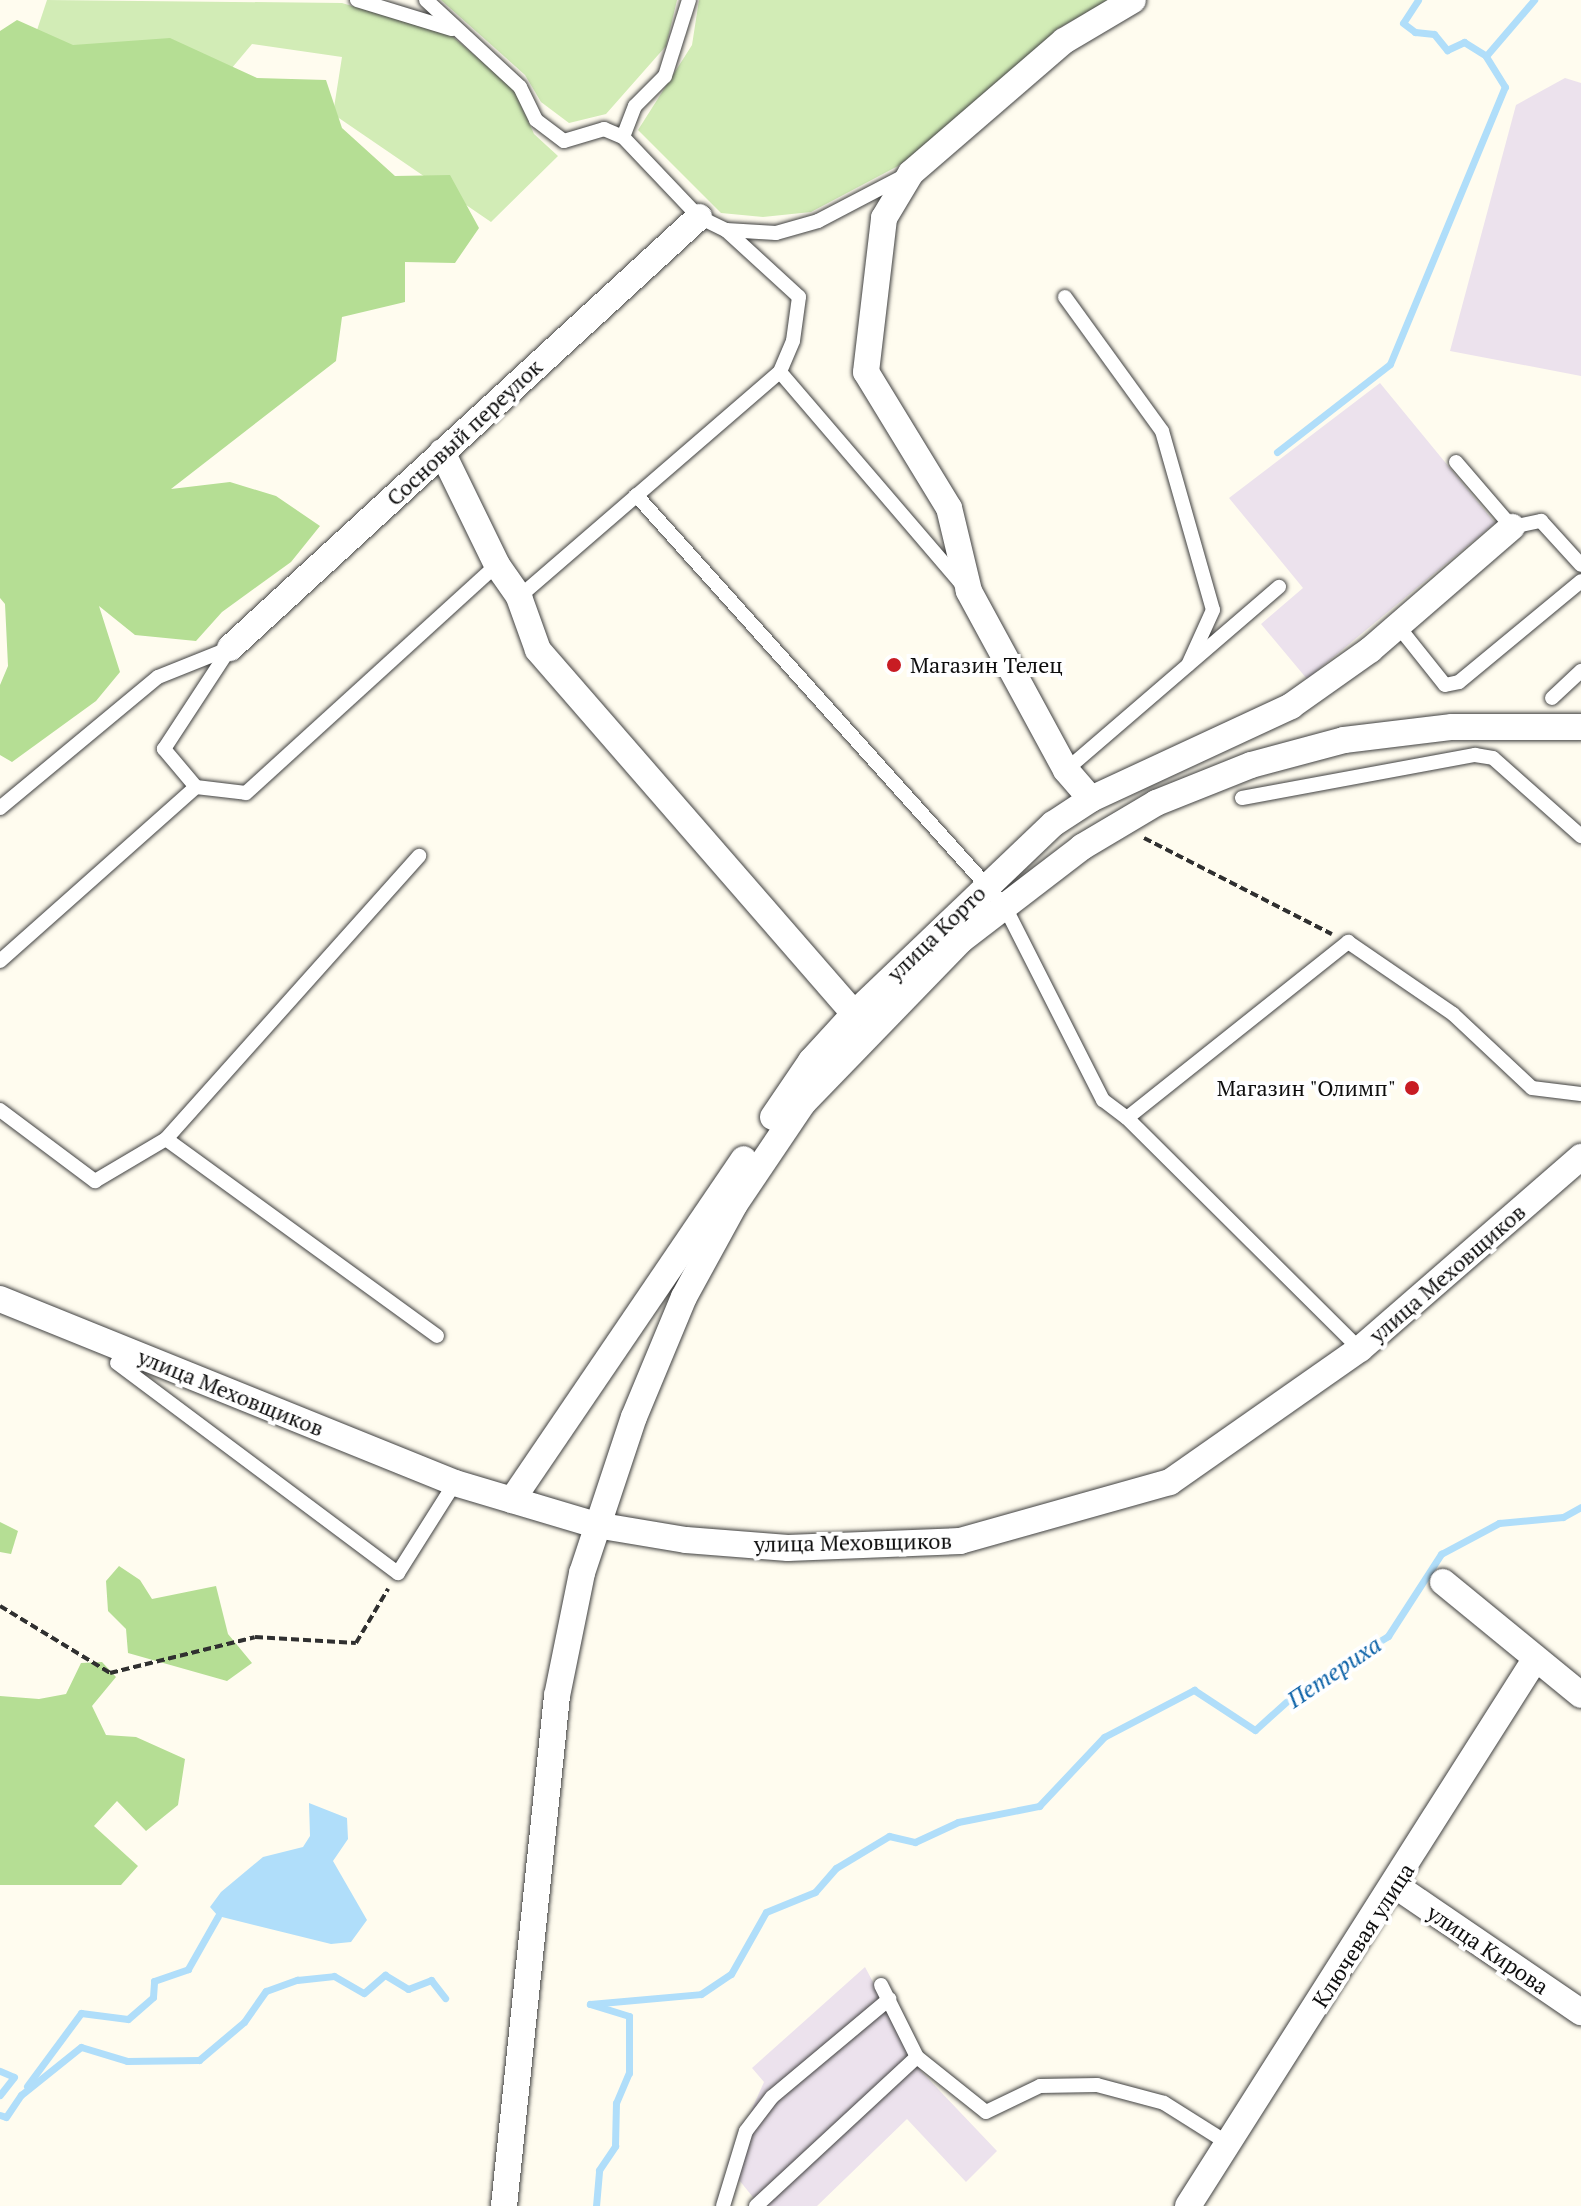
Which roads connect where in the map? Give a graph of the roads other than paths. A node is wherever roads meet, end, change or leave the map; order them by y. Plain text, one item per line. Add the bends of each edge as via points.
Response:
1 (357, 0) edge
2 (426, 0) edge
3 (689, 0) edge
4 (1133, 0) edge
5 (453, 29) junction
6 (623, 137) junction
7 (911, 173) junction
8 (699, 217) junction
9 (726, 230) junction
10 (1065, 297) dead end
11 (780, 372) junction
12 (442, 452) junction
13 (1456, 462) dead end
14 (636, 495) junction
15 (1512, 527) junction
16 (497, 565) junction
17 (1581, 565) edge
18 (1581, 581) edge
19 (1279, 587) dead end
20 (969, 591) junction
21 (519, 597) junction
22 (1398, 626) junction
23 (230, 648) junction
24 (1188, 665) junction
25 (1581, 671) edge
26 (1552, 698) dead end
27 (1581, 727) edge
28 (1066, 770) junction
29 (196, 787) junction
30 (1242, 798) dead end
31 (1091, 799) junction
32 (0, 808) edge
33 (1581, 836) edge
34 (419, 856) dead end
35 (983, 887) junction
36 (1004, 905) junction
37 (0, 961) edge
38 (854, 1014) junction
39 (1581, 1094) edge
40 (0, 1110) edge
41 (1127, 1118) junction
42 (166, 1139) junction
43 (1581, 1157) edge
44 (0, 1299) edge
45 (437, 1336) dead end
46 (1360, 1349) junction
47 (117, 1363) dead end
48 (455, 1483) junction
49 (512, 1500) junction
50 (596, 1525) junction
51 (1443, 1582) dead end
52 (1534, 1661) junction
53 (1581, 1695) edge
54 (1396, 1886) junction
55 (881, 1985) dead end
56 (889, 1999) junction
57 (1581, 2012) edge
58 (917, 2057) junction
59 (1229, 2144) junction
60 (504, 2206) edge
61 (723, 2206) edge
62 (756, 2206) edge
63 (1188, 2206) edge

1 - 5 lane
2 - 5 lane
3 - 6 lane via 665,76 635,106
4 - 7 street via 1064,41
5 - 6 lane via 520,87 536,120 564,141 604,129
6 - 8 lane
7 - 9 lane via 818,221 776,233
7 - 20 street via 884,218 866,372 949,508
8 - 9 lane
8 - 12 street, Сосновый переулок
9 - 11 lane via 799,297 793,341
10 - 24 lane via 1162,431 1213,610
11 - 14 lane
11 - 20 lane
12 - 16 street
12 - 23 street, Сосновый переулок
13 - 15 lane
14 - 21 lane
14 - 35 lane
15 - 17 lane via 1541,521
15 - 22 street, улица Корто
16 - 21 street
16 - 29 lane via 246,793
18 - 22 lane via 1459,682 1445,685
19 - 24 lane
20 - 28 street
21 - 38 street via 538,650
22 - 31 street, улица Корто via 1291,706
23 - 29 lane via 164,749
23 - 32 lane via 158,677
24 - 28 lane
25 - 26 lane
27 - 36 street via 1439,728 1296,750 1199,782 1118,825
28 - 31 street
29 - 37 lane
30 - 33 lane via 1475,755 1493,758
31 - 35 street, улица Корто via 1053,824
34 - 42 lane
35 - 36 lane
35 - 38 street, улица Корто
36 - 41 lane via 1103,1100
36 - 50 street via 927,970 843,1057 765,1156 684,1297
38 - 49 street, улица Корто via 811,1061
39 - 41 lane via 1532,1088 1453,1014 1348,942
40 - 42 lane via 95,1181
41 - 46 lane
42 - 45 lane
43 - 46 street, улица Меховщиков
44 - 48 street, улица Меховщиков
46 - 50 street, улица Меховщиков via 1170,1482 960,1541 788,1548 686,1540
47 - 48 lane via 398,1573
48 - 49 street, улица Меховщиков
49 - 50 street, улица Меховщиков
50 - 60 street via 557,1696
51 - 52 street
52 - 53 street
52 - 54 street, Ключевая улица
54 - 57 street, улица Кирова
54 - 59 street, Ключевая улица
55 - 56 lane
56 - 58 lane
56 - 61 lane via 772,2097 746,2131
58 - 59 lane via 986,2112 1040,2086 1097,2085 1164,2103
58 - 62 lane
59 - 63 street, Ключевая улица

